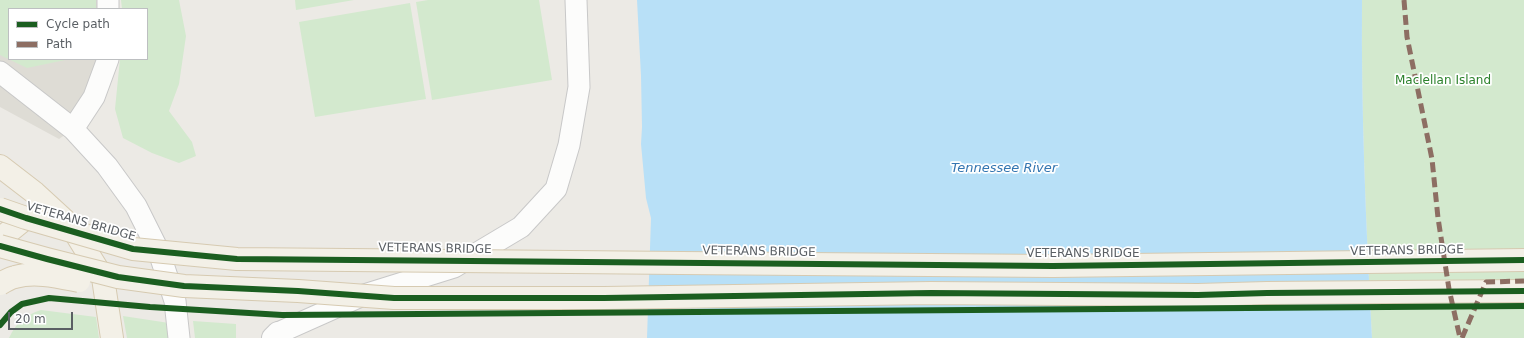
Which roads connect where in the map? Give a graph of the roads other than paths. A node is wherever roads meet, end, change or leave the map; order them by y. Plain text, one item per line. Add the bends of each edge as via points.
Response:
1 (576, 0) edge
2 (108, 60) edge
3 (0, 72) edge
4 (73, 129) junction
5 (0, 166) edge
6 (0, 209) edge
7 (26, 218) junction
8 (0, 239) edge
9 (0, 246) edge
10 (1524, 260) edge
11 (0, 284) edge
12 (1524, 291) edge
13 (394, 298) junction
14 (275, 335) edge
15 (112, 338) edge
16 (179, 338) edge

1 - 14 street via 579,87 569,145 556,189 521,226 454,267 361,296
2 - 4 street via 94,97
3 - 4 street
4 - 16 street via 107,166 136,206 159,252 175,301
5 - 15 main road via 71,226 103,278
6 - 7 main road, VETERANS BRIDGE, bridge
7 - 8 main road
7 - 10 main road, VETERANS BRIDGE, bridge via 133,249 237,258 1053,266
9 - 13 main road, bridge via 118,277 184,286
11 - 13 main road, bridge via 14,277 28,275 52,276 128,291 229,301 337,302
12 - 13 main road, bridge

